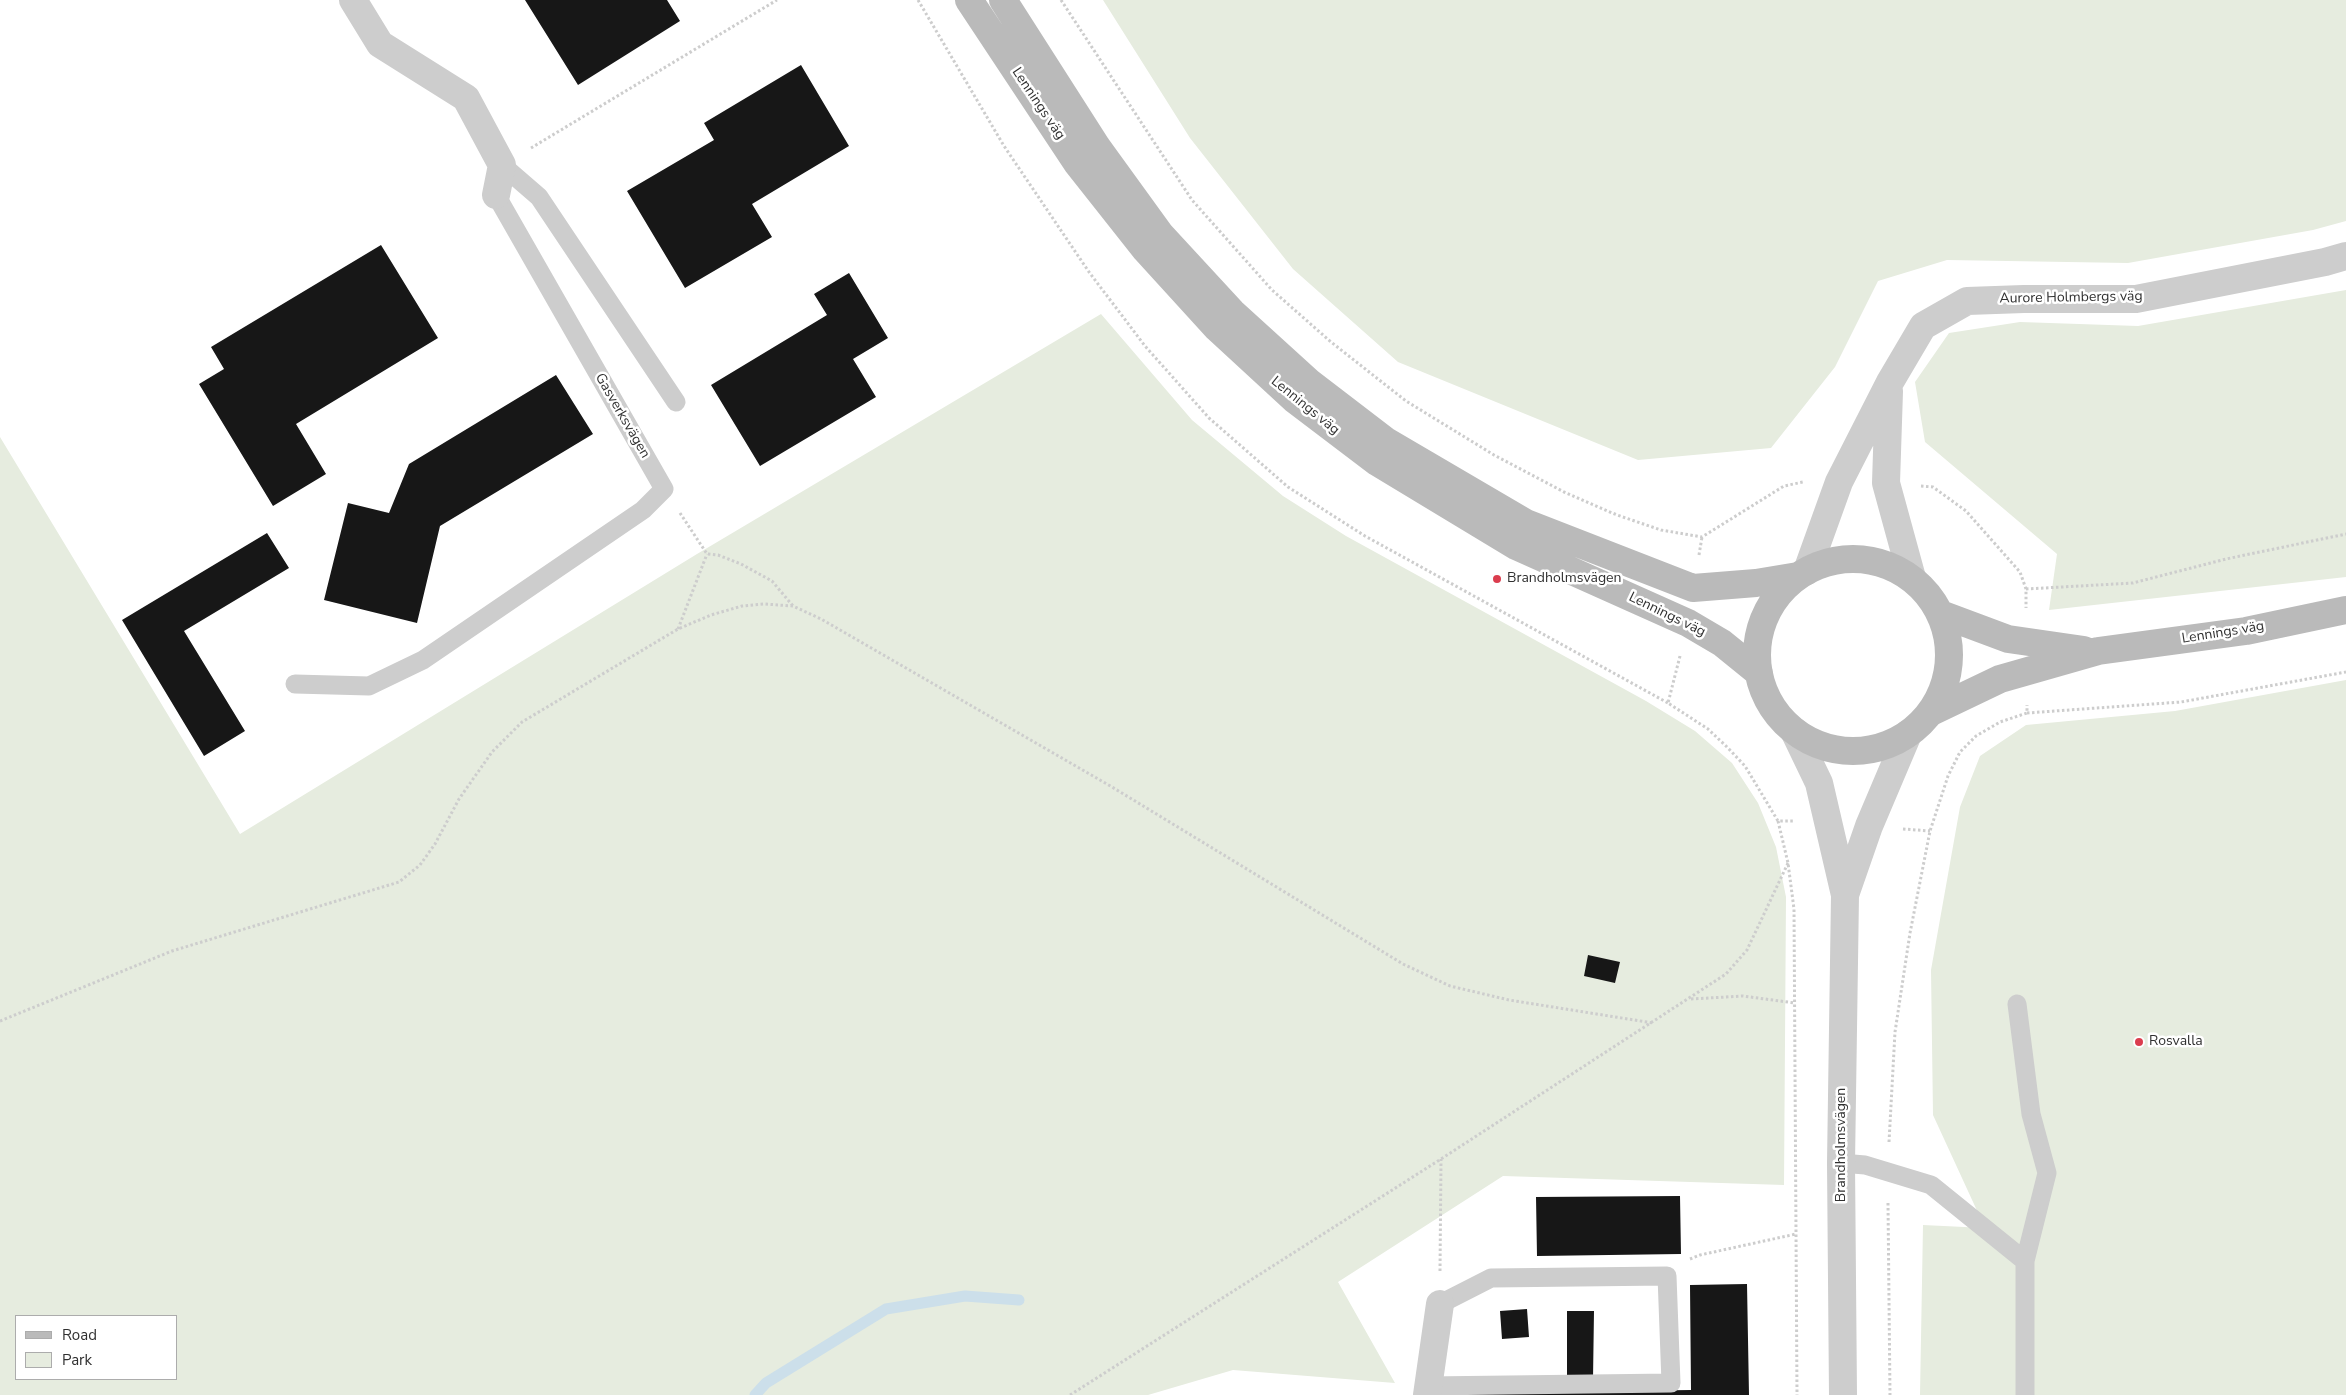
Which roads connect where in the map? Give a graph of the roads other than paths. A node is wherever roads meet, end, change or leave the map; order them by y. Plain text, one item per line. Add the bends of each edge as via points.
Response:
1 (353, 0) edge
2 (969, 0) edge
3 (1002, 0) edge
4 (502, 165) junction
5 (496, 195) joint
6 (2346, 256) edge
7 (1890, 382) junction
8 (676, 402) dead end
9 (1802, 573) junction
10 (1912, 578) junction
11 (2346, 610) edge
12 (1941, 614) junction
13 (2098, 651) junction
14 (1759, 673) junction
15 (295, 684) dead end
16 (1931, 712) junction
17 (1794, 731) junction
18 (1908, 734) junction
19 (1845, 895) junction
20 (2017, 1004) dead end
21 (1841, 1163) junction
22 (2025, 1261) junction
23 (1440, 1304) joint
24 (1427, 1390) edge
25 (1843, 1395) edge
26 (2025, 1395) edge

1 - 4 street via 380,44 466,98
2 - 14 main road, Lennings väg via 1078,163 1145,249 1217,328 1294,399 1377,462 1516,546 1688,623 1722,643
3 - 9 main road, Lennings väg via 1097,147 1160,234 1232,312 1309,382 1386,442 1526,523 1693,588 1756,583
4 - 5 street, Gasverksvägen
4 - 8 lane via 539,196
5 - 15 lane, Gasverksvägen via 664,489 644,510 423,660 369,686
6 - 7 street, Aurore Holmbergs väg via 2136,299 1967,301 1923,326
7 - 9 street, Aurore Holmbergs väg via 1839,482
7 - 10 street, Aurore Holmbergs väg via 1886,483
9 - 10 main road, Lennings väg via 1833,561 1860,559 1887,565
9 - 14 main road, Lennings väg via 1778,595 1764,618 1758,645
10 - 12 main road, Lennings väg
11 - 13 main road, Lennings väg via 2246,631
12 - 13 main road, Lennings väg via 2008,639
12 - 16 main road, Lennings väg via 1948,638 1949,664 1943,690
13 - 16 main road, Lennings väg via 2000,679
14 - 17 main road, Lennings väg via 1777,715
16 - 18 main road, Lennings väg
17 - 18 main road, Lennings väg via 1815,743 1839,750 1863,751 1887,745
17 - 19 street, Brandholmsvägen via 1819,783
18 - 19 street, Brandholmsvägen
19 - 21 street, Brandholmsvägen
20 - 22 lane via 2032,1114 2047,1173
21 - 22 lane via 1866,1165 1931,1185
21 - 25 street, Brandholmsvägen
22 - 26 lane
23 - 24 street
23 - 24 lane via 1491,1278 1668,1276 1671,1383

